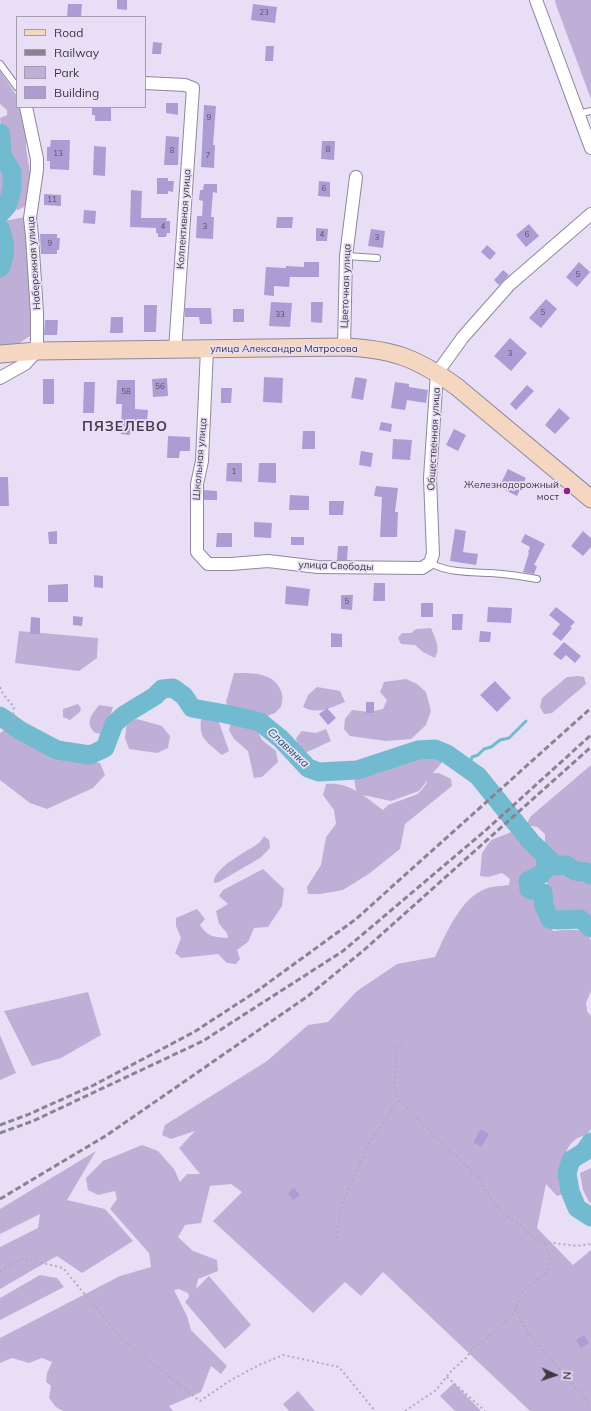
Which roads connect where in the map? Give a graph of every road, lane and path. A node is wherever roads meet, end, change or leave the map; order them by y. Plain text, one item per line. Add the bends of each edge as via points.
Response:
1 (536, 0) edge
2 (0, 64) edge
3 (146, 83) edge
4 (16, 86) edge
5 (26, 108) edge
6 (591, 111) edge
7 (578, 114) junction
8 (591, 148) edge
9 (356, 177) dead end
10 (591, 214) edge
11 (346, 256) junction
12 (377, 258) dead end
13 (344, 347) junction
14 (207, 349) junction
15 (175, 350) junction
16 (37, 351) junction
17 (0, 354) edge
18 (437, 373) junction
19 (0, 378) edge
20 (591, 498) edge
21 (432, 558) junction
22 (208, 564) joint
23 (537, 579) dead end
24 (0, 687) edge
25 (0, 729) edge
26 (403, 1045) dead end
27 (399, 1100) junction
28 (336, 1238) dead end
29 (545, 1242) junction
30 (591, 1244) edge
31 (0, 1272) edge
32 (516, 1307) junction
33 (447, 1377) junction
34 (591, 1405) edge
35 (375, 1411) edge
36 (406, 1411) edge
37 (485, 1411) edge

1 - 7 street
2 - 4 lane
3 - 15 street, Коллективная улица via 185,85 194,88
5 - 16 street, Набережная улица via 37,165 30,218
6 - 7 lane
7 - 8 street
9 - 11 street, Цветочная улица
10 - 18 street via 509,285 463,337
11 - 12 lane
11 - 13 street, Цветочная улица
13 - 14 main road, улица Александра Матросова
13 - 18 main road, улица Александра Матросова via 381,350 400,355
14 - 15 main road, улица Александра Матросова
14 - 22 street, Школьная улица via 202,461 197,484 197,552
15 - 16 main road, улица Александра Матросова
16 - 17 main road, улица Александра Матросова
16 - 19 street via 25,364
18 - 20 main road, улица Александра Матросова
18 - 21 street, Общественная улица via 430,478
21 - 22 street, улица Свободы via 422,568 318,567 268,561
21 - 23 lane via 437,566 457,571
24 - 25 path via 14,707 13,717 8,726 6,729
26 - 27 path via 397,1048 394,1089
27 - 28 path via 366,1146 342,1204
27 - 29 path via 479,1177 490,1198 502,1212 533,1238
29 - 30 path via 577,1246
29 - 32 path via 550,1259 547,1272 523,1290
31 - 35 path via 22,1258 62,1268 122,1339 200,1401 259,1365 283,1356 339,1367
32 - 33 path via 513,1314 483,1342 473,1347 467,1357
32 - 34 path via 531,1337
33 - 36 path via 436,1390
33 - 37 path

